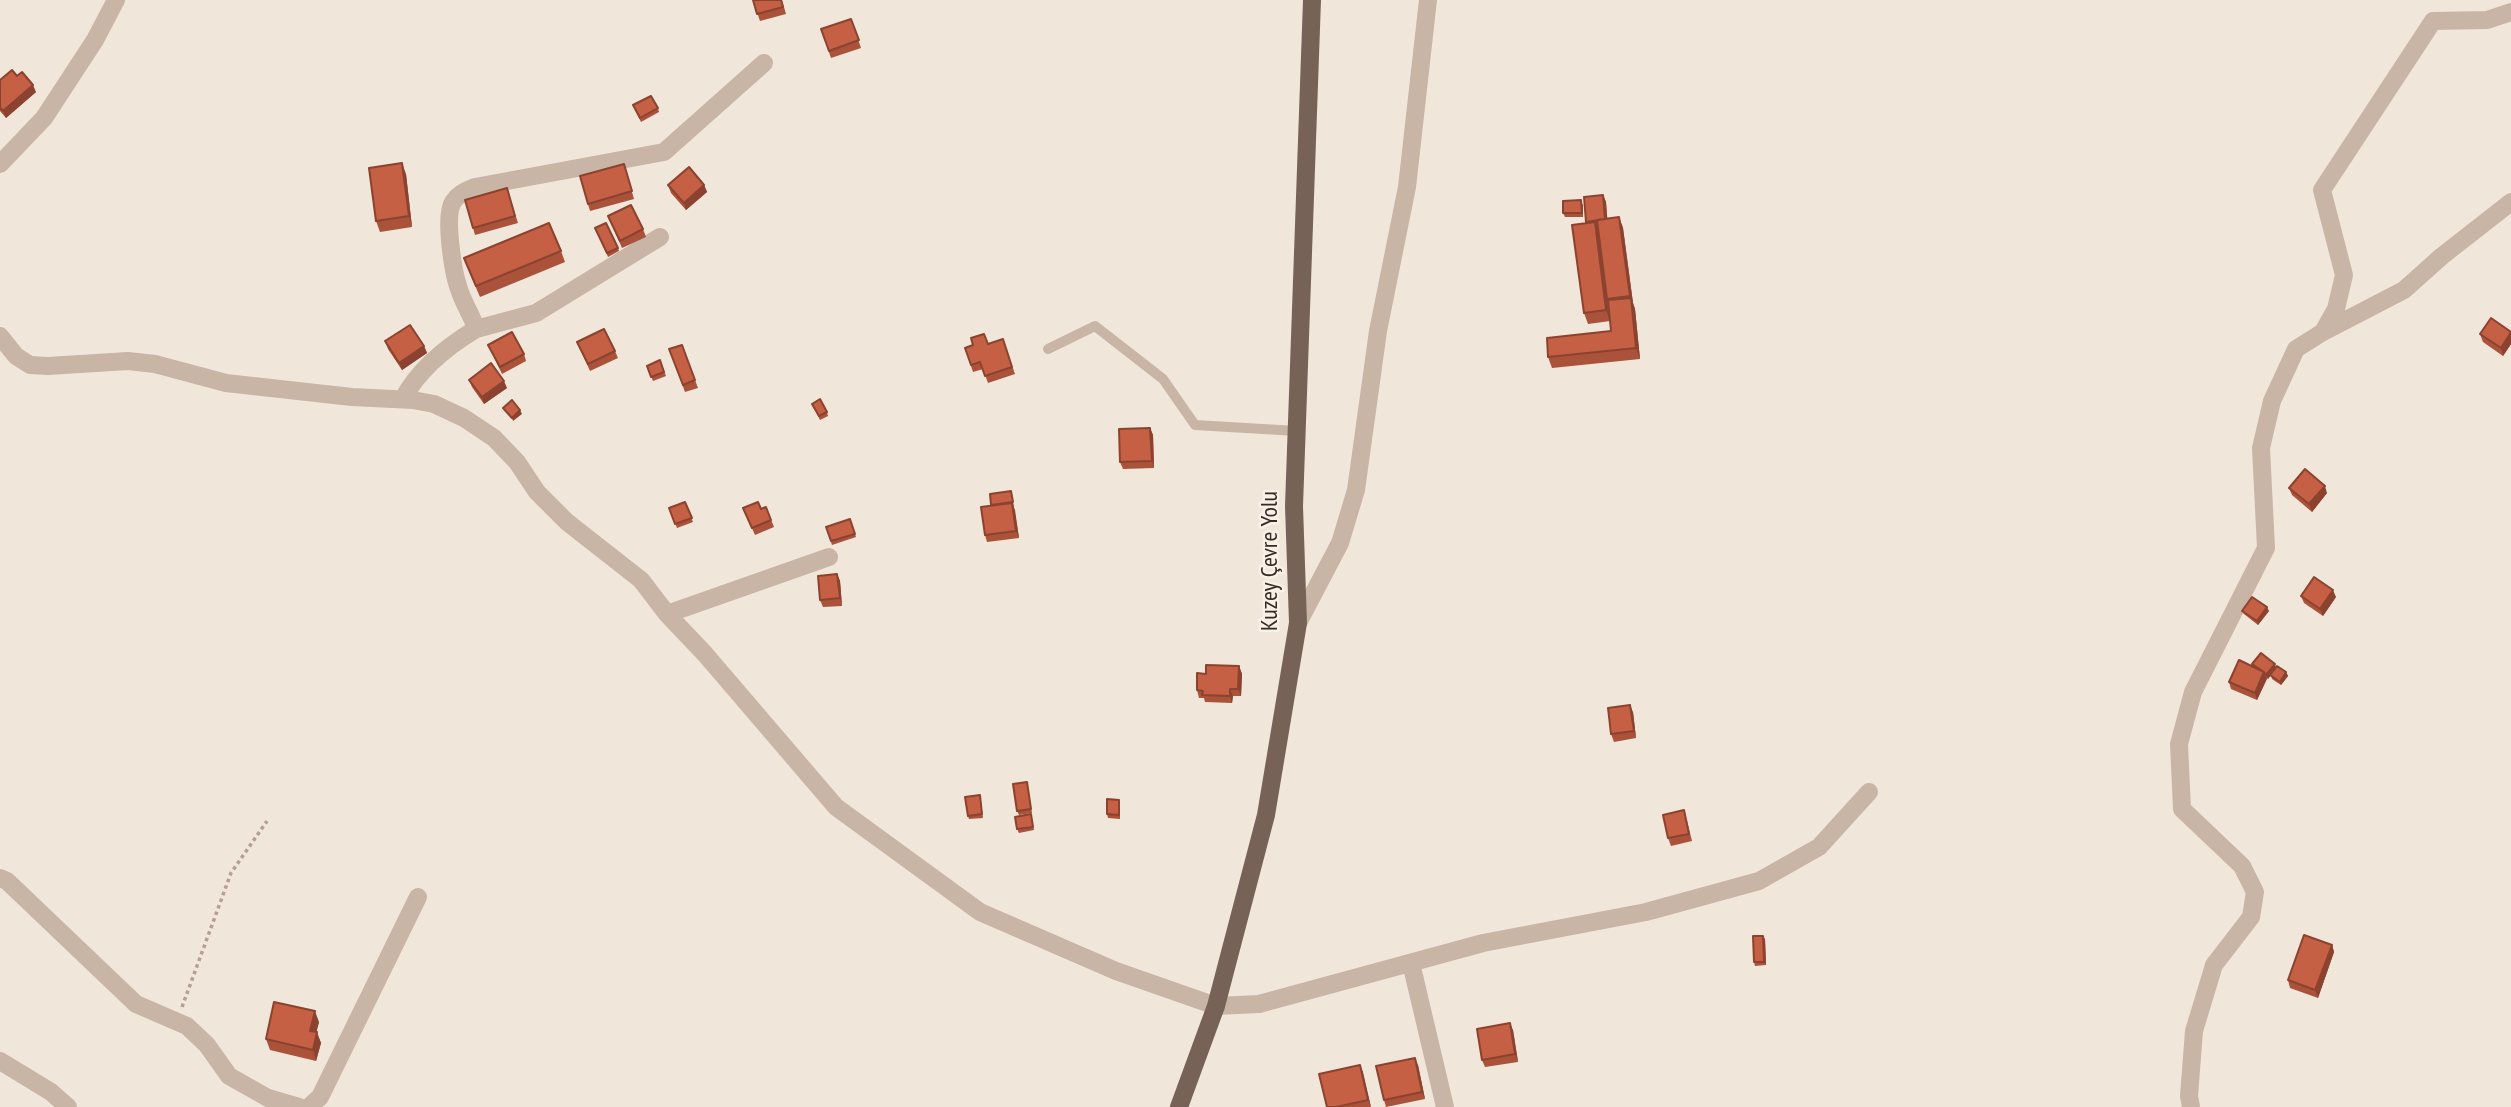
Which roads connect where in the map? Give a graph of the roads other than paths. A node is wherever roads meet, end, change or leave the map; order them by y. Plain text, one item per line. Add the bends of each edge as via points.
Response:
1 (116, 0) edge
2 (1312, 0) edge
3 (1428, 0) edge
4 (2511, 12) edge
5 (764, 62) dead end
6 (0, 164) edge
7 (2511, 202) edge
8 (660, 237) dead end
9 (477, 330) junction
10 (2323, 332) junction
11 (0, 336) edge
12 (1048, 349) dead end
13 (403, 399) junction
14 (1297, 431) junction
15 (829, 557) dead end
16 (667, 614) junction
17 (1298, 623) junction
18 (1869, 792) dead end
19 (0, 878) edge
20 (418, 897) dead end
21 (1411, 962) junction
22 (1216, 1006) junction
23 (0, 1061) edge
24 (68, 1107) edge
25 (299, 1107) edge
26 (309, 1107) edge
27 (1179, 1107) edge
28 (1445, 1107) edge
29 (2191, 1107) edge

1 - 6 street via 44,118
2 - 14 main road, Kuzey Çevre Yolu
3 - 17 street via 1407,187 1378,331 1356,490 1340,543
4 - 10 street via 2487,20 2433,21 2322,190 2344,275 2336,309
5 - 9 street via 664,152 461,192 451,205 451,261
7 - 10 street via 2404,290
8 - 9 street via 536,313
9 - 13 street via 428,366
10 - 29 street via 2297,349 2272,401 2261,448 2266,548 2193,692 2179,744 2182,809 2242,866 2255,892 2252,917 2214,965 2194,1031
11 - 13 street via 30,365 128,360 226,383
12 - 14 lane via 1096,326 1163,379 1195,425
13 - 16 street via 434,404 494,438 537,492 641,580
14 - 17 main road, Kuzey Çevre Yolu
15 - 16 street
16 - 22 street via 836,807 981,912 1116,971
17 - 22 main road, Kuzey Çevre Yolu via 1266,815
18 - 21 street via 1819,847 1759,881 1646,912 1483,943
19 - 25 street via 136,1004 187,1026 229,1076 268,1098
20 - 26 street via 320,1097
21 - 22 street via 1259,1004
21 - 28 street
22 - 27 main road, Kuzey Çevre Yolu
23 - 24 street

